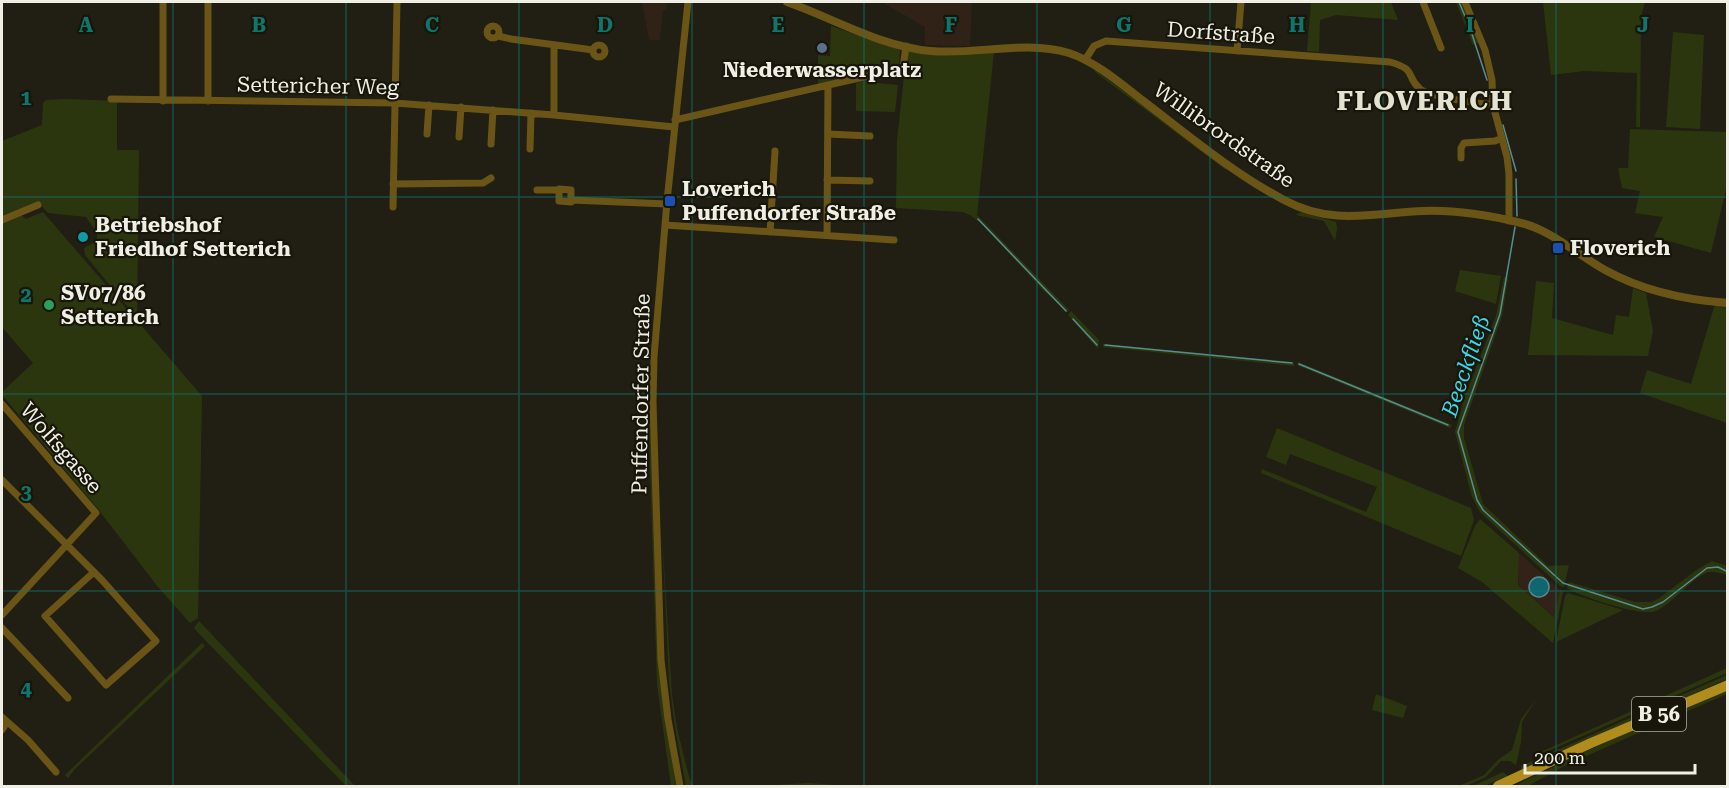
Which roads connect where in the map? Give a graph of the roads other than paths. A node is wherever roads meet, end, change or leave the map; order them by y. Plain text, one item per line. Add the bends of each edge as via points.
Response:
1 (164, 2) edge
2 (208, 2) edge
3 (397, 2) edge
4 (688, 2) edge
5 (787, 2) edge
6 (1241, 2) edge
7 (1423, 2) edge
8 (1465, 2) edge
9 (498, 36) dead end
10 (554, 45) junction
11 (906, 46) junction
12 (1441, 48) dead end
13 (593, 50) dead end
14 (1237, 51) junction
15 (1085, 60) junction
16 (828, 86) junction
17 (111, 99) dead end
18 (163, 101) junction
19 (207, 101) junction
20 (395, 103) junction
21 (429, 105) junction
22 (1493, 105) junction
23 (460, 107) junction
24 (493, 110) junction
25 (531, 113) junction
26 (554, 115) junction
27 (674, 123) junction
28 (427, 134) dead end
29 (828, 134) junction
30 (870, 136) dead end
31 (459, 137) dead end
32 (1502, 138) junction
33 (491, 144) dead end
34 (530, 149) dead end
35 (775, 151) dead end
36 (1461, 158) dead end
37 (491, 178) dead end
38 (827, 180) junction
39 (870, 181) dead end
40 (393, 184) junction
41 (537, 190) dead end
42 (667, 204) junction
43 (38, 205) dead end
44 (393, 207) dead end
45 (2, 220) edge
46 (1509, 221) junction
47 (665, 225) junction
48 (770, 232) junction
49 (827, 235) junction
50 (894, 240) dead end
51 (1728, 303) edge
52 (2, 404) edge
53 (2, 480) edge
54 (66, 544) junction
55 (94, 572) junction
56 (2, 615) edge
57 (2, 628) edge
58 (1728, 685) edge
59 (68, 698) dead end
60 (4, 719) edge
61 (2, 730) edge
62 (56, 772) dead end
63 (680, 786) edge
64 (1498, 786) edge

1 - 18 street
2 - 19 street, Settericher Weg
3 - 20 street
4 - 27 street, Puffendorfer Straße
5 - 11 street, Willibrordstraße
6 - 14 street
7 - 12 street
8 - 22 street via 1485,50
9 - 10 street
10 - 13 street
10 - 26 street
11 - 15 street, Willibrordstraße via 931,51 1049,49
11 - 16 street, Settericher Weg via 903,68
14 - 15 street, Dorfstraße via 1106,41 1094,46
14 - 22 street, Dorfstraße via 1390,62 1410,71 1426,92
15 - 46 street, Willibrordstraße via 1234,170 1282,200 1312,212 1356,217 1425,211
16 - 27 street, Settericher Weg
16 - 29 street
17 - 18 street, Settericher Weg
18 - 19 street, Settericher Weg
19 - 20 street, Settericher Weg
20 - 21 street, Settericher Weg
20 - 40 street
21 - 23 street, Settericher Weg
21 - 28 street, Settericher Weg
22 - 32 street
23 - 24 street, Settericher Weg
23 - 31 street
24 - 25 street, Settericher Weg
24 - 33 street
25 - 26 street, Settericher Weg
25 - 34 street
26 - 27 street, Settericher Weg
27 - 42 street, Puffendorfer Straße
29 - 30 street
29 - 38 street
32 - 36 street via 1464,143
32 - 46 street via 1509,174
35 - 48 street
37 - 40 street via 483,183
38 - 39 street
38 - 49 street
40 - 44 street
41 - 42 street via 559,190 559,201
42 - 47 street, Puffendorfer Straße
43 - 45 street
46 - 51 street, Willibrordstraße via 1541,230 1607,271 1651,289 1688,299
47 - 48 street
47 - 63 street, Puffendorfer Straße via 654,357 654,493 662,670
48 - 49 street
49 - 50 street
52 - 54 street, Wolfsgasse via 96,513
53 - 54 street
54 - 55 street
54 - 56 street
55 - 55 street via 156,641 106,685 45,616
57 - 59 street
58 - 64 main road, B 56
60 - 61 street
60 - 62 street

